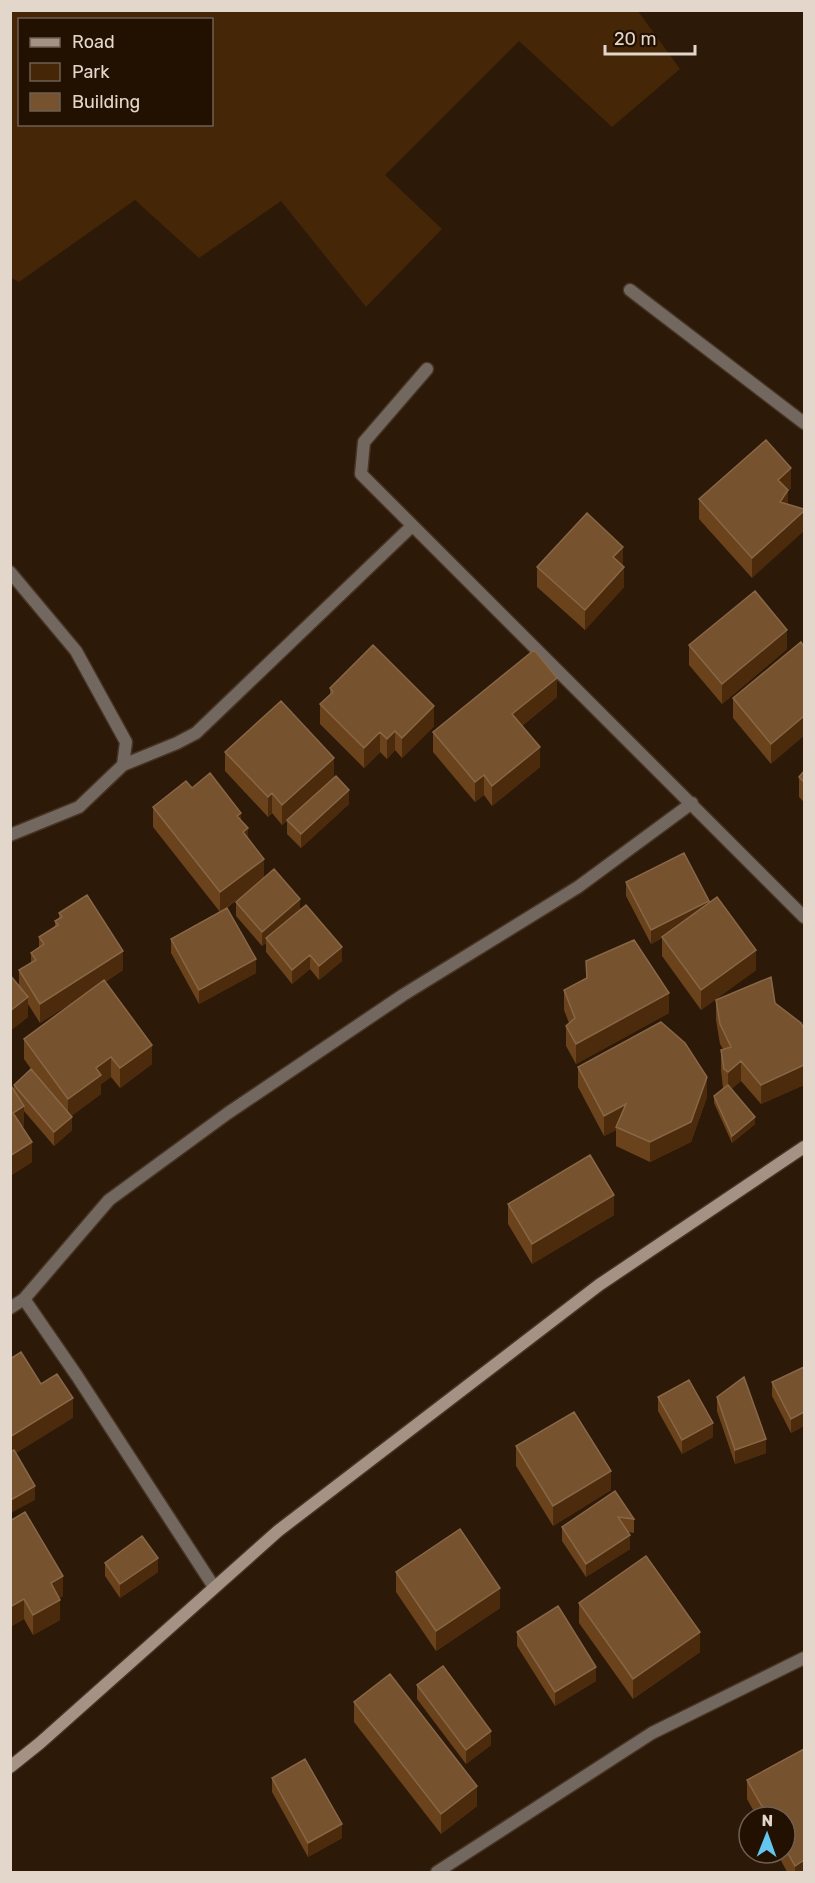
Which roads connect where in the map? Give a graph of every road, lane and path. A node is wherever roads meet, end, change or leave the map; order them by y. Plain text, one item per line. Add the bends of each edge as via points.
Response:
1 (630, 290) dead end
2 (428, 369) dead end
3 (804, 423) edge
4 (412, 526) junction
5 (10, 572) edge
6 (123, 765) junction
7 (692, 803) junction
8 (10, 835) edge
9 (804, 917) edge
10 (804, 1147) edge
11 (24, 1299) junction
12 (10, 1308) edge
13 (214, 1587) junction
14 (804, 1659) edge
15 (10, 1767) edge
16 (437, 1872) edge

1 - 3 street
2 - 4 street via 364,442 361,474
4 - 6 street via 196,733
4 - 7 street
5 - 6 street via 76,651 126,742
6 - 8 street via 79,807
7 - 9 street
7 - 11 street via 578,887 403,995 228,1113 109,1200
10 - 13 street via 599,1286 278,1531
11 - 12 street
11 - 13 street
13 - 15 street
14 - 16 street via 652,1733

